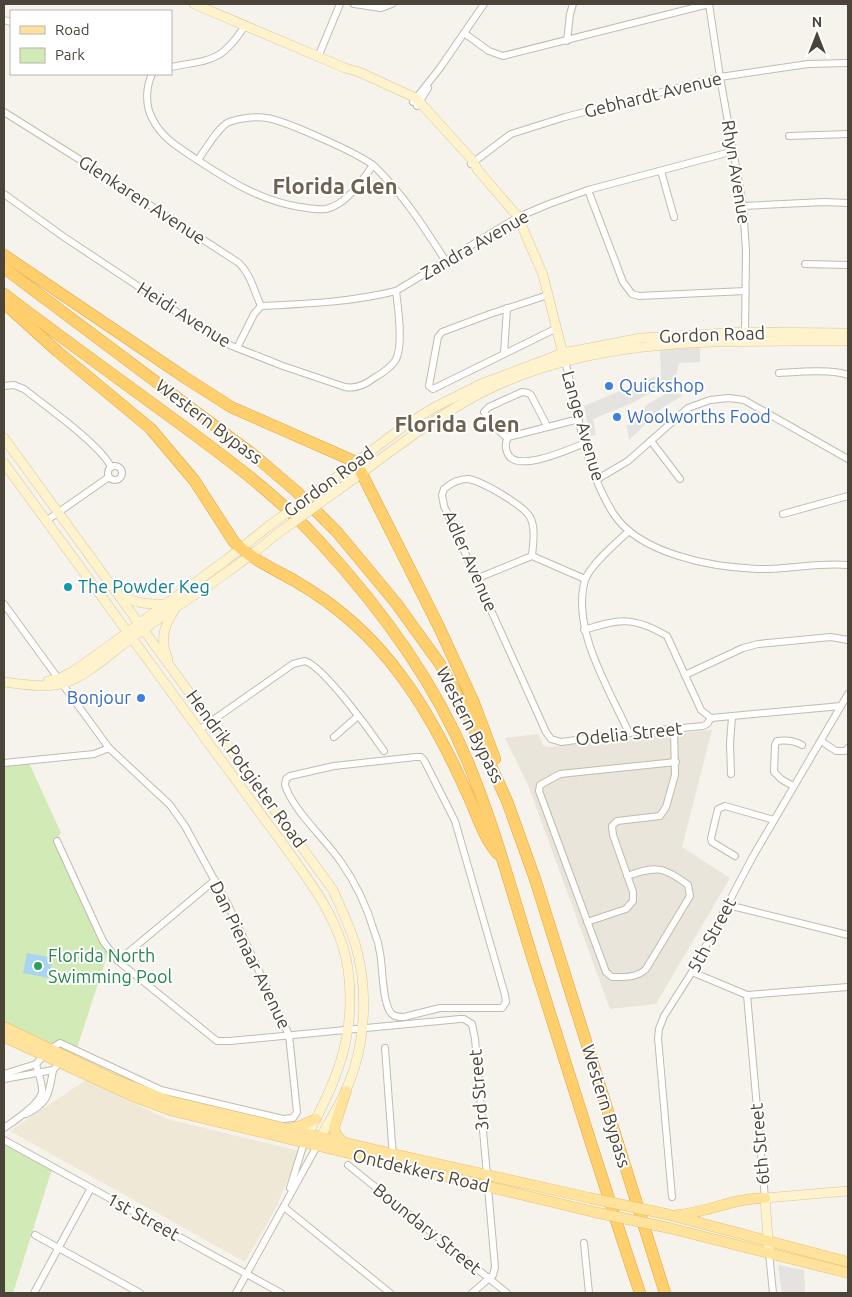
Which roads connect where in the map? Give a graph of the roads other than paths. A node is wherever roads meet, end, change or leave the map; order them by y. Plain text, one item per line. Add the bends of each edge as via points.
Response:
1 (194, 4) edge
2 (340, 4) edge
3 (354, 4) edge
4 (392, 4) edge
5 (484, 4) edge
6 (573, 4) edge
7 (709, 4) edge
8 (246, 26) junction
9 (464, 32) junction
10 (567, 41) junction
11 (318, 57) junction
12 (848, 64) edge
13 (172, 67) edge
14 (152, 75) edge
15 (720, 77) junction
16 (416, 102) junction
17 (4, 112) edge
18 (848, 134) edge
19 (789, 136) dead end
20 (734, 152) junction
21 (198, 160) junction
22 (373, 165) junction
23 (474, 165) junction
24 (661, 171) junction
25 (588, 190) junction
26 (4, 194) edge
27 (848, 202) edge
28 (743, 206) junction
29 (518, 217) junction
30 (674, 217) dead end
31 (4, 255) edge
32 (446, 260) junction
33 (804, 264) dead end
34 (848, 265) edge
35 (4, 268) edge
36 (396, 291) junction
37 (745, 291) junction
38 (4, 294) edge
39 (548, 295) junction
40 (4, 303) edge
41 (261, 306) junction
42 (507, 308) junction
43 (557, 328) junction
44 (848, 332) edge
45 (745, 337) junction
46 (848, 341) edge
47 (237, 348) junction
48 (504, 353) junction
49 (564, 357) junction
50 (779, 373) dead end
51 (848, 375) edge
52 (4, 386) edge
53 (579, 419) junction
54 (547, 426) junction
55 (4, 438) edge
56 (507, 438) junction
57 (651, 442) junction
58 (585, 443) junction
59 (848, 459) edge
60 (356, 462) junction
61 (4, 463) edge
62 (111, 467) junction
63 (363, 472) junction
64 (109, 477) junction
65 (680, 479) dead end
66 (596, 480) junction
67 (848, 496) edge
68 (58, 513) junction
69 (783, 514) dead end
70 (46, 521) junction
71 (629, 531) junction
72 (240, 549) junction
73 (250, 556) junction
74 (532, 556) junction
75 (848, 565) edge
76 (102, 575) junction
77 (478, 578) junction
78 (585, 579) junction
79 (4, 604) edge
80 (164, 604) junction
81 (175, 608) junction
82 (140, 627) junction
83 (584, 630) junction
84 (130, 634) junction
85 (848, 640) edge
86 (685, 675) junction
87 (181, 680) junction
88 (60, 681) junction
89 (4, 682) edge
90 (848, 694) edge
91 (841, 706) junction
92 (358, 716) junction
93 (732, 717) junction
94 (711, 718) junction
95 (211, 722) junction
96 (199, 730) junction
97 (674, 730) junction
98 (546, 732) joint
99 (629, 733) junction
100 (334, 737) dead end
101 (821, 741) junction
102 (802, 745) dead end
103 (109, 748) junction
104 (848, 748) edge
105 (384, 751) dead end
106 (676, 762) junction
107 (4, 763) edge
108 (731, 774) dead end
109 (793, 786) junction
110 (508, 801) junction
111 (774, 820) junction
112 (57, 841) dead end
113 (735, 856) dead end
114 (503, 859) junction
115 (627, 876) junction
116 (215, 880) junction
117 (728, 905) junction
118 (588, 922) junction
119 (848, 935) edge
120 (118, 961) junction
121 (692, 972) junction
122 (848, 987) edge
123 (747, 995) junction
124 (440, 1008) junction
125 (441, 1021) junction
126 (4, 1027) edge
127 (362, 1028) junction
128 (348, 1029) junction
129 (289, 1035) junction
130 (4, 1037) edge
131 (385, 1048) dead end
132 (47, 1052) junction
133 (59, 1063) junction
134 (36, 1064) junction
135 (38, 1072) junction
136 (4, 1074) edge
137 (4, 1078) edge
138 (346, 1090) junction
139 (22, 1115) junction
140 (316, 1119) junction
141 (4, 1128) edge
142 (288, 1130) junction
143 (306, 1139) junction
144 (4, 1140) edge
145 (319, 1142) junction
146 (342, 1142) junction
147 (393, 1159) junction
148 (348, 1165) dead end
149 (486, 1174) junction
150 (488, 1186) junction
151 (91, 1188) junction
152 (848, 1191) edge
153 (672, 1197) dead end
154 (765, 1198) junction
155 (285, 1204) junction
156 (667, 1215) junction
157 (35, 1235) dead end
158 (768, 1240) junction
159 (584, 1243) dead end
160 (58, 1248) junction
161 (769, 1253) junction
162 (848, 1262) edge
163 (848, 1273) edge
164 (246, 1274) junction
165 (488, 1279) junction
166 (34, 1293) edge
167 (140, 1293) edge
168 (236, 1293) edge
169 (281, 1293) edge
170 (390, 1293) edge
171 (472, 1293) edge
172 (507, 1293) edge
173 (589, 1293) edge
174 (640, 1293) edge
175 (665, 1293) edge
176 (773, 1293) edge

1 - 8 street, Lange Avenue
2 - 11 street
3 - 4 street via 382,8
5 - 9 street
6 - 10 street
7 - 10 street
7 - 15 street, Rhyn Avenue
8 - 11 street, Lange Avenue
8 - 13 street via 220,56
9 - 10 street via 499,56
9 - 16 street
11 - 16 street, Lange Avenue
12 - 15 street, Gebhardt Avenue via 808,64
14 - 21 street via 147,98 152,119 166,139
15 - 20 street, Rhyn Avenue
15 - 23 street, Gebhardt Avenue via 518,131 502,139
16 - 23 street, Lange Avenue
17 - 41 street, Glenkaren Avenue via 239,263 250,278
18 - 19 street
20 - 24 street, Zandra Avenue
20 - 28 street, Rhyn Avenue
21 - 22 street via 225,125 246,118 267,118 349,151
21 - 22 street via 249,192 289,205 317,209 326,209 345,198
22 - 32 street via 399,192
23 - 29 street, Lange Avenue
24 - 25 street, Zandra Avenue
24 - 30 street
25 - 29 street, Zandra Avenue
25 - 37 street via 620,275 632,294
26 - 47 street, Heidi Avenue via 72,243 222,342
27 - 28 street
28 - 37 street, Rhyn Avenue
29 - 32 street, Zandra Avenue
29 - 39 street, Lange Avenue via 543,275
31 - 60 highway via 231,407
32 - 36 street, Zandra Avenue
33 - 34 street
35 - 110 highway, Western Bypass via 255,456 337,532 396,603 440,664
36 - 41 street, Zandra Avenue via 318,304
36 - 47 street, Heidi Avenue via 400,325 398,357 376,377 355,388
37 - 45 street, Rhyn Avenue
38 - 114 highway, Western Bypass via 241,469 318,541 380,613 420,671 466,757
39 - 42 street
39 - 43 street, Lange Avenue
40 - 72 highway via 150,428 194,480
41 - 47 street
42 - 48 street
42 - 48 street via 442,332 429,386 433,389
43 - 48 street
43 - 49 street, Lange Avenue
44 - 45 street, Gordon Road
45 - 46 street, Gordon Road
45 - 49 street, Gordon Road via 641,338
49 - 53 street, Lange Avenue
49 - 60 street, Gordon Road via 481,384 435,407
49 - 63 street, Gordon Road via 461,404
50 - 51 street via 838,372
52 - 62 street via 24,389 82,436
53 - 54 street
53 - 58 street, Lange Avenue
54 - 56 street
54 - 56 street via 531,395 522,392 484,412
55 - 68 street, Hendrik Potgieter Road
56 - 58 street via 507,454 518,462 543,458
57 - 59 street via 694,404 735,398 744,400
57 - 65 street
57 - 66 street via 628,461
58 - 66 street, Lange Avenue
60 - 63 highway
60 - 72 street, Gordon Road, bridge
61 - 70 street, Hendrik Potgieter Road
62 - 64 street
62 - 64 street via 119,467 122,474 117,480
63 - 73 street, Gordon Road, bridge
63 - 110 highway via 474,703
64 - 68 street
66 - 71 street, Lange Avenue via 614,514
67 - 69 street
68 - 70 street
68 - 76 street, Hendrik Potgieter Road
70 - 84 street, Hendrik Potgieter Road
71 - 75 street, Lange Avenue via 673,555 737,567
71 - 78 street
72 - 73 highway
72 - 80 street, Gordon Road
73 - 81 street, Gordon Road
73 - 114 highway via 330,603 360,628 385,656 426,711 482,829
74 - 77 street
74 - 77 street, Adler Avenue via 533,527 525,511 476,482 454,482 444,489 444,506
74 - 78 street
76 - 80 street via 133,602
76 - 82 street, Hendrik Potgieter Road
77 - 98 street, Adler Avenue
78 - 83 street
79 - 88 street, Dan Pienaar Avenue
80 - 82 street, Gordon Road
81 - 82 street, Gordon Road
81 - 87 street via 165,628 163,644
82 - 84 street, Gordon Road
82 - 87 street, Hendrik Potgieter Road
83 - 86 street via 627,620 656,631 670,641
83 - 99 street
84 - 88 street, Gordon Road
84 - 96 street, Hendrik Potgieter Road
85 - 86 street via 831,637 758,644
86 - 94 street via 701,710
87 - 95 street, Hendrik Potgieter Road
88 - 89 street, Gordon Road via 39,685
88 - 103 street, Dan Pienaar Avenue
90 - 91 street, 5th Street
91 - 93 street
91 - 101 street, 5th Street
92 - 95 street via 316,668 301,661
92 - 100 street
92 - 105 street
93 - 94 street
93 - 108 street
94 - 97 street, Odelia Street via 704,726
95 - 96 street
95 - 127 street, Hendrik Potgieter Road via 333,890 356,945 364,1008
96 - 128 street, Hendrik Potgieter Road via 328,910 347,967
97 - 99 street, Odelia Street
97 - 106 street
98 - 99 street, Odelia Street via 561,742
101 - 104 street via 836,751 843,752
101 - 109 street, 5th Street
102 - 109 street via 782,740 775,745 774,772
103 - 107 street via 94,754
103 - 116 street, Dan Pienaar Avenue via 176,812
106 - 115 street via 662,814 617,821 612,826
106 - 118 street via 560,774 540,785 539,791
109 - 111 street, 5th Street
110 - 175 highway, Western Bypass
111 - 113 street via 726,806 718,809 712,842
111 - 117 street, 5th Street
112 - 120 street, 3rd Street via 103,941
114 - 174 highway, Western Bypass
115 - 118 street via 634,897 631,905
115 - 118 street via 658,868 690,888 688,900 649,966 633,976 609,975
116 - 120 street
116 - 129 street, Dan Pienaar Avenue
117 - 119 street
117 - 121 street, 5th Street
120 - 129 street, 3rd Street via 215,1040 225,1042
121 - 123 street
121 - 153 street, 5th Street via 664,1016 658,1038
122 - 123 street
123 - 154 street, 6th Street
124 - 124 street via 492,1009 502,1008 506,1002 455,821 424,760 416,757 347,764 288,778 285,785 289,796 341,862 363,903 380,952 383,986 390,1012 404,1017
124 - 125 street
125 - 127 street, 3rd Street
125 - 149 street, 3rd Street via 464,1019 472,1024
126 - 132 main road, Ontdekkers Road
127 - 128 street, 3rd Street
127 - 138 street, Hendrik Potgieter Road
128 - 129 street, 3rd Street
128 - 140 street, Hendrik Potgieter Road via 340,1068
129 - 132 street, Dan Pienaar Avenue via 297,1112 293,1118 287,1119 160,1090 63,1044 57,1044
130 - 132 main road, Ontdekkers Road
131 - 147 street
132 - 133 main road, Ontdekkers Road
132 - 134 street
133 - 135 street
133 - 139 street via 45,1101
133 - 142 main road, Ontdekkers Road via 158,1098
133 - 143 main road, Ontdekkers Road via 162,1107
134 - 135 street
134 - 136 street
135 - 137 street
135 - 139 street via 42,1094
138 - 145 street, Hendrik Potgieter Road
138 - 146 main road via 334,1128
139 - 141 street
140 - 142 main road
140 - 143 street, Hendrik Potgieter Road
142 - 143 main road, Ontdekkers Road
143 - 145 main road, Ontdekkers Road
143 - 155 street
144 - 151 street, 1st Street
145 - 146 main road, Ontdekkers Road
145 - 147 main road, Ontdekkers Road
145 - 155 street
146 - 147 main road, Ontdekkers Road
147 - 149 main road, Ontdekkers Road
147 - 150 main road, Ontdekkers Road
148 - 165 street, Boundary Street
149 - 150 street, 3rd Street
149 - 156 main road, Ontdekkers Road, bridge
150 - 161 main road, Ontdekkers Road, bridge
150 - 165 street, 3rd Street via 495,1267
151 - 160 street
151 - 164 street, 1st Street
152 - 154 street
154 - 156 main road via 743,1199
154 - 158 street, 6th Street
155 - 164 street
155 - 170 street
156 - 158 main road, Ontdekkers Road
157 - 160 street
158 - 161 street, 6th Street
158 - 162 main road, Ontdekkers Road
159 - 173 street
160 - 166 street
160 - 167 street
161 - 163 main road, Ontdekkers Road
161 - 176 street, 6th Street
164 - 168 street
164 - 169 street, 1st Street
165 - 171 street
165 - 172 street, Boundary Street

